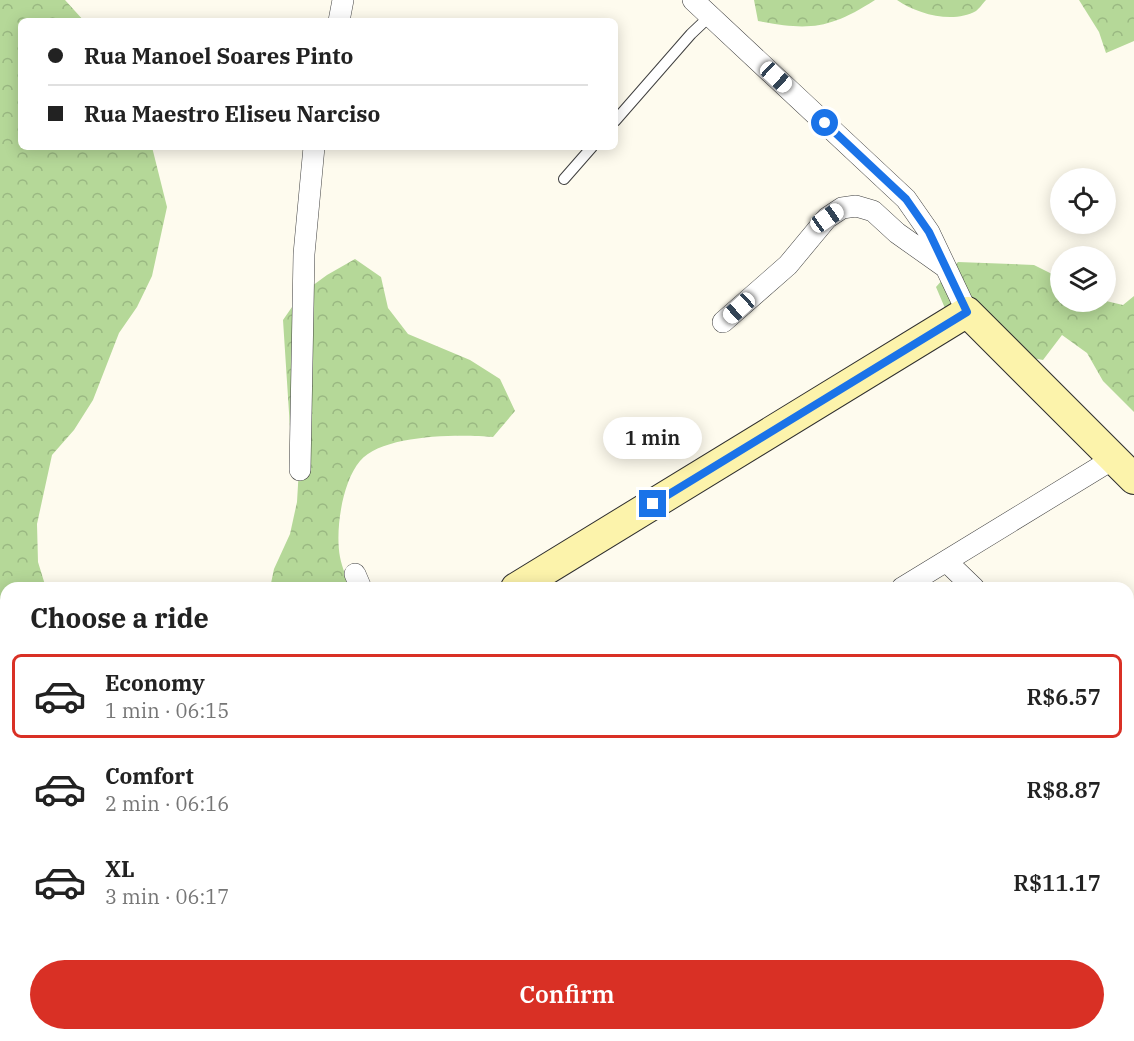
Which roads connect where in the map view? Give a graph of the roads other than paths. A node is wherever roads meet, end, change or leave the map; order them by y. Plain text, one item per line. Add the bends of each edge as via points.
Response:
1 (343, 0) edge
2 (693, 0) edge
3 (711, 16) junction
4 (340, 18) edge
5 (618, 118) edge
6 (314, 150) edge
7 (589, 150) edge
8 (564, 179) dead end
9 (946, 267) junction
10 (967, 312) junction
11 (723, 322) dead end
12 (1124, 469) edge
13 (300, 470) dead end
14 (947, 562) junction
15 (526, 582) edge
16 (912, 582) edge
17 (968, 582) edge

1 - 4 street
2 - 3 street
3 - 5 lane
3 - 9 street via 906,199 929,232
6 - 13 street via 304,254
7 - 8 lane
9 - 10 street
9 - 11 street via 873,211 856,206 842,208 827,218 788,265
10 - 12 street
10 - 15 street
12 - 14 street
14 - 16 street
14 - 17 street

